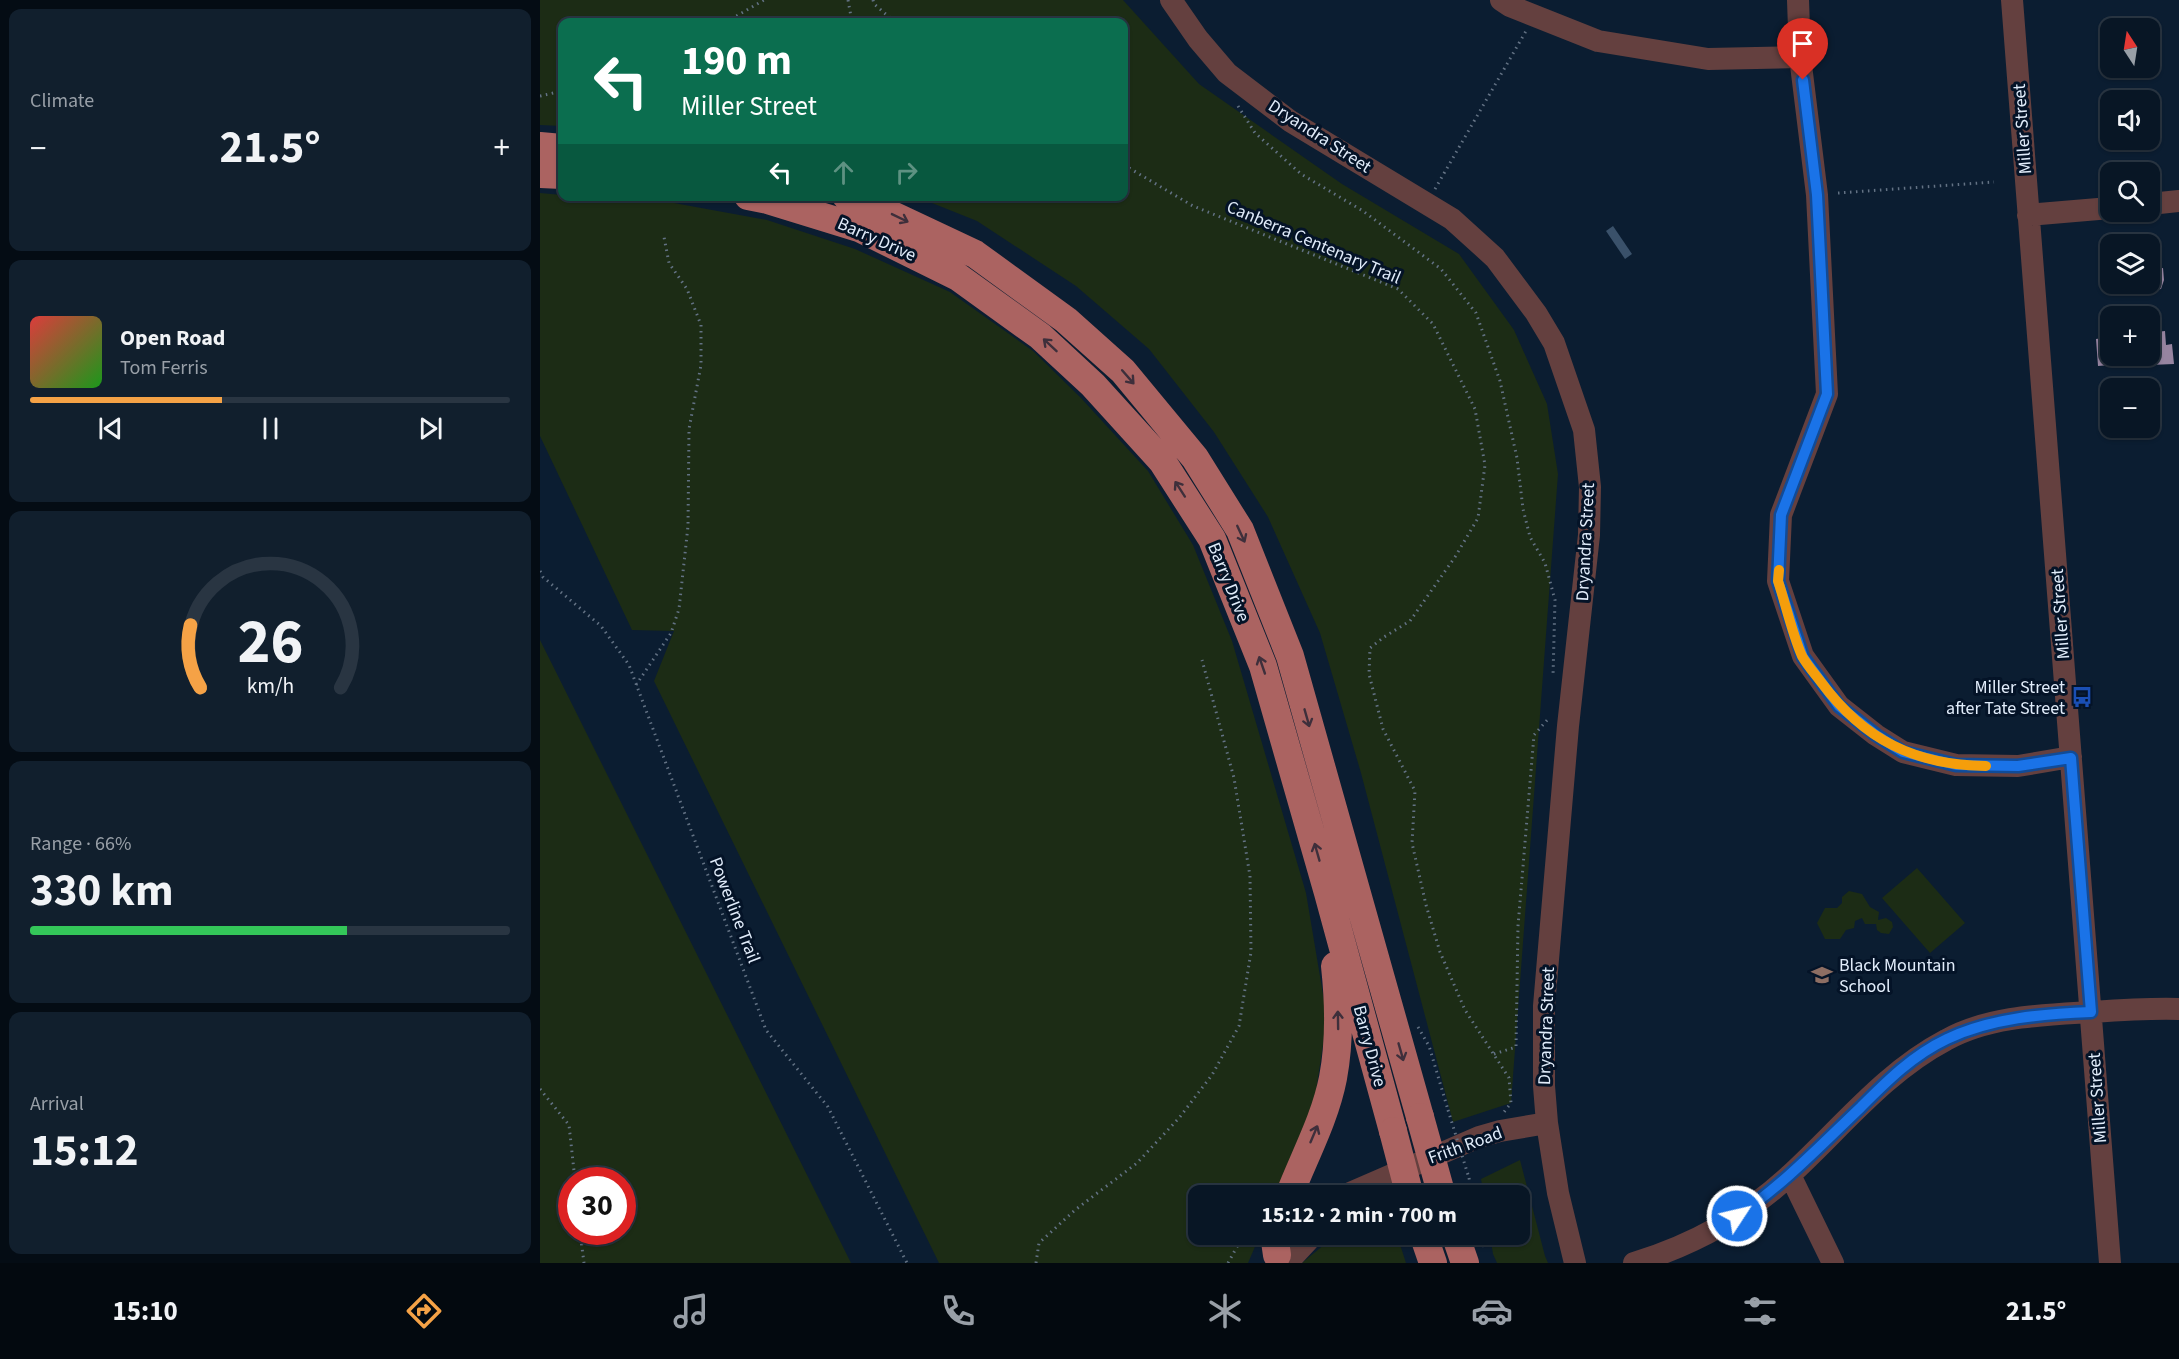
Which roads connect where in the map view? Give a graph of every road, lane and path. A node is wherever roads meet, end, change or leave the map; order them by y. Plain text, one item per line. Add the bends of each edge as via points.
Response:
1 (764, 0) edge
2 (848, 0) edge
3 (873, 0) edge
4 (1171, 0) edge
5 (1501, 0) edge
6 (1798, 0) edge
7 (2012, 0) edge
8 (1535, 16) junction
9 (733, 18) edge
10 (851, 18) edge
11 (890, 18) edge
12 (1800, 57) junction
13 (1227, 73) junction
14 (558, 92) edge
15 (540, 96) edge
16 (540, 146) edge
17 (558, 148) edge
18 (1128, 167) edge
19 (540, 174) edge
20 (558, 175) edge
21 (1994, 182) dead end
22 (1433, 193) dead end
23 (1838, 193) dead end
24 (771, 201) edge
25 (860, 201) edge
26 (2179, 201) edge
27 (2160, 203) edge
28 (2100, 209) edge
29 (2028, 215) junction
30 (664, 237) dead end
31 (540, 571) edge
32 (541, 578) edge
33 (1203, 660) dead end
34 (1553, 680) dead end
35 (636, 685) junction
36 (1552, 715) dead end
37 (2071, 758) junction
38 (1328, 893) junction
39 (2179, 1009) edge
40 (2091, 1012) junction
41 (1494, 1054) junction
42 (540, 1089) edge
43 (1448, 1110) dead end
44 (1499, 1118) dead end
45 (1547, 1123) junction
46 (1460, 1132) dead end
47 (1450, 1136) dead end
48 (574, 1167) edge
49 (1790, 1175) junction
50 (1387, 1177) junction
51 (1293, 1185) edge
52 (1368, 1185) edge
53 (1376, 1185) edge
54 (1407, 1185) edge
55 (1439, 1185) edge
56 (1470, 1185) edge
57 (582, 1245) edge
58 (1238, 1245) edge
59 (1427, 1245) edge
60 (1459, 1245) edge
61 (584, 1263) edge
62 (907, 1263) edge
63 (1036, 1263) edge
64 (1228, 1263) edge
65 (1433, 1263) edge
66 (1465, 1263) edge
67 (1575, 1263) edge
68 (1634, 1263) edge
69 (1833, 1263) edge
70 (2110, 1263) edge

1 - 9 path
2 - 10 path
3 - 11 path
4 - 13 street, Dryandra Street
5 - 8 street
6 - 12 street
7 - 29 street, Miller Street
8 - 12 street via 1598,41 1708,59
8 - 22 path
12 - 37 street via 1817,195 1827,394 1781,515 1778,581 1803,657 1839,706 1903,752 1956,765 2018,766
13 - 34 path via 1234,99 1255,133 1301,174 1363,210 1441,269 1476,314 1500,381 1530,537 1545,563 1555,600
13 - 45 street, Dryandra Street via 1290,121 1452,219 1495,258 1554,343 1584,430 1590,487 1589,535 1544,1005
14 - 15 path
16 - 17 main road
18 - 41 path, Canberra Centenary Trail via 1193,206 1398,289 1432,324 1475,409 1485,465 1478,518 1410,621 1370,648 1369,674 1383,729 1415,790 1413,843 1440,952 1465,1010
19 - 20 main road
21 - 23 path
38 -> 24 main road, Barry Drive via 1263,666 1212,539 1162,461 1093,385 1040,336 958,277 859,228
25 -> 55 main road, Barry Drive, bridge via 975,254 1066,320 1123,371 1195,458 1240,530 1290,656
26 - 27 street
28 - 29 street
29 - 37 street, Miller Street
30 - 35 path via 669,263 687,289 701,325 701,365 689,429 688,526 679,609 671,633
31 - 32 path, Powerline Trail
32 - 35 path, Powerline Trail via 601,626 629,665
33 - 63 path via 1234,778 1250,876 1251,952 1239,1026 1212,1075 1179,1118 1137,1163 1039,1243
35 - 62 path, Powerline Trail via 766,1030 828,1107
36 - 41 path via 1533,735 1518,926 1516,1047
37 - 40 street, Miller Street
51 -> 38 main road via 1328,1096 1337,1053 1337,985
38 - 54 main road, Barry Drive, bridge
39 - 40 street
40 - 49 street via 2033,1016 1980,1027 1947,1039 1901,1068
40 - 70 street, Miller Street
41 - 44 path, Canberra Centenary Trail via 1509,1078 1511,1103
42 - 48 path via 569,1125
43 - 56 path, bridge
45 - 50 street, Frith Road via 1479,1137
45 - 67 street, Dryandra Street
46 - 47 path
49 - 68 street via 1717,1229 1670,1252
49 - 69 street
50 - 52 street, Frith Road
50 - 53 street, Frith Road
57 - 61 path
58 - 64 path
59 - 65 main road
60 - 66 main road

